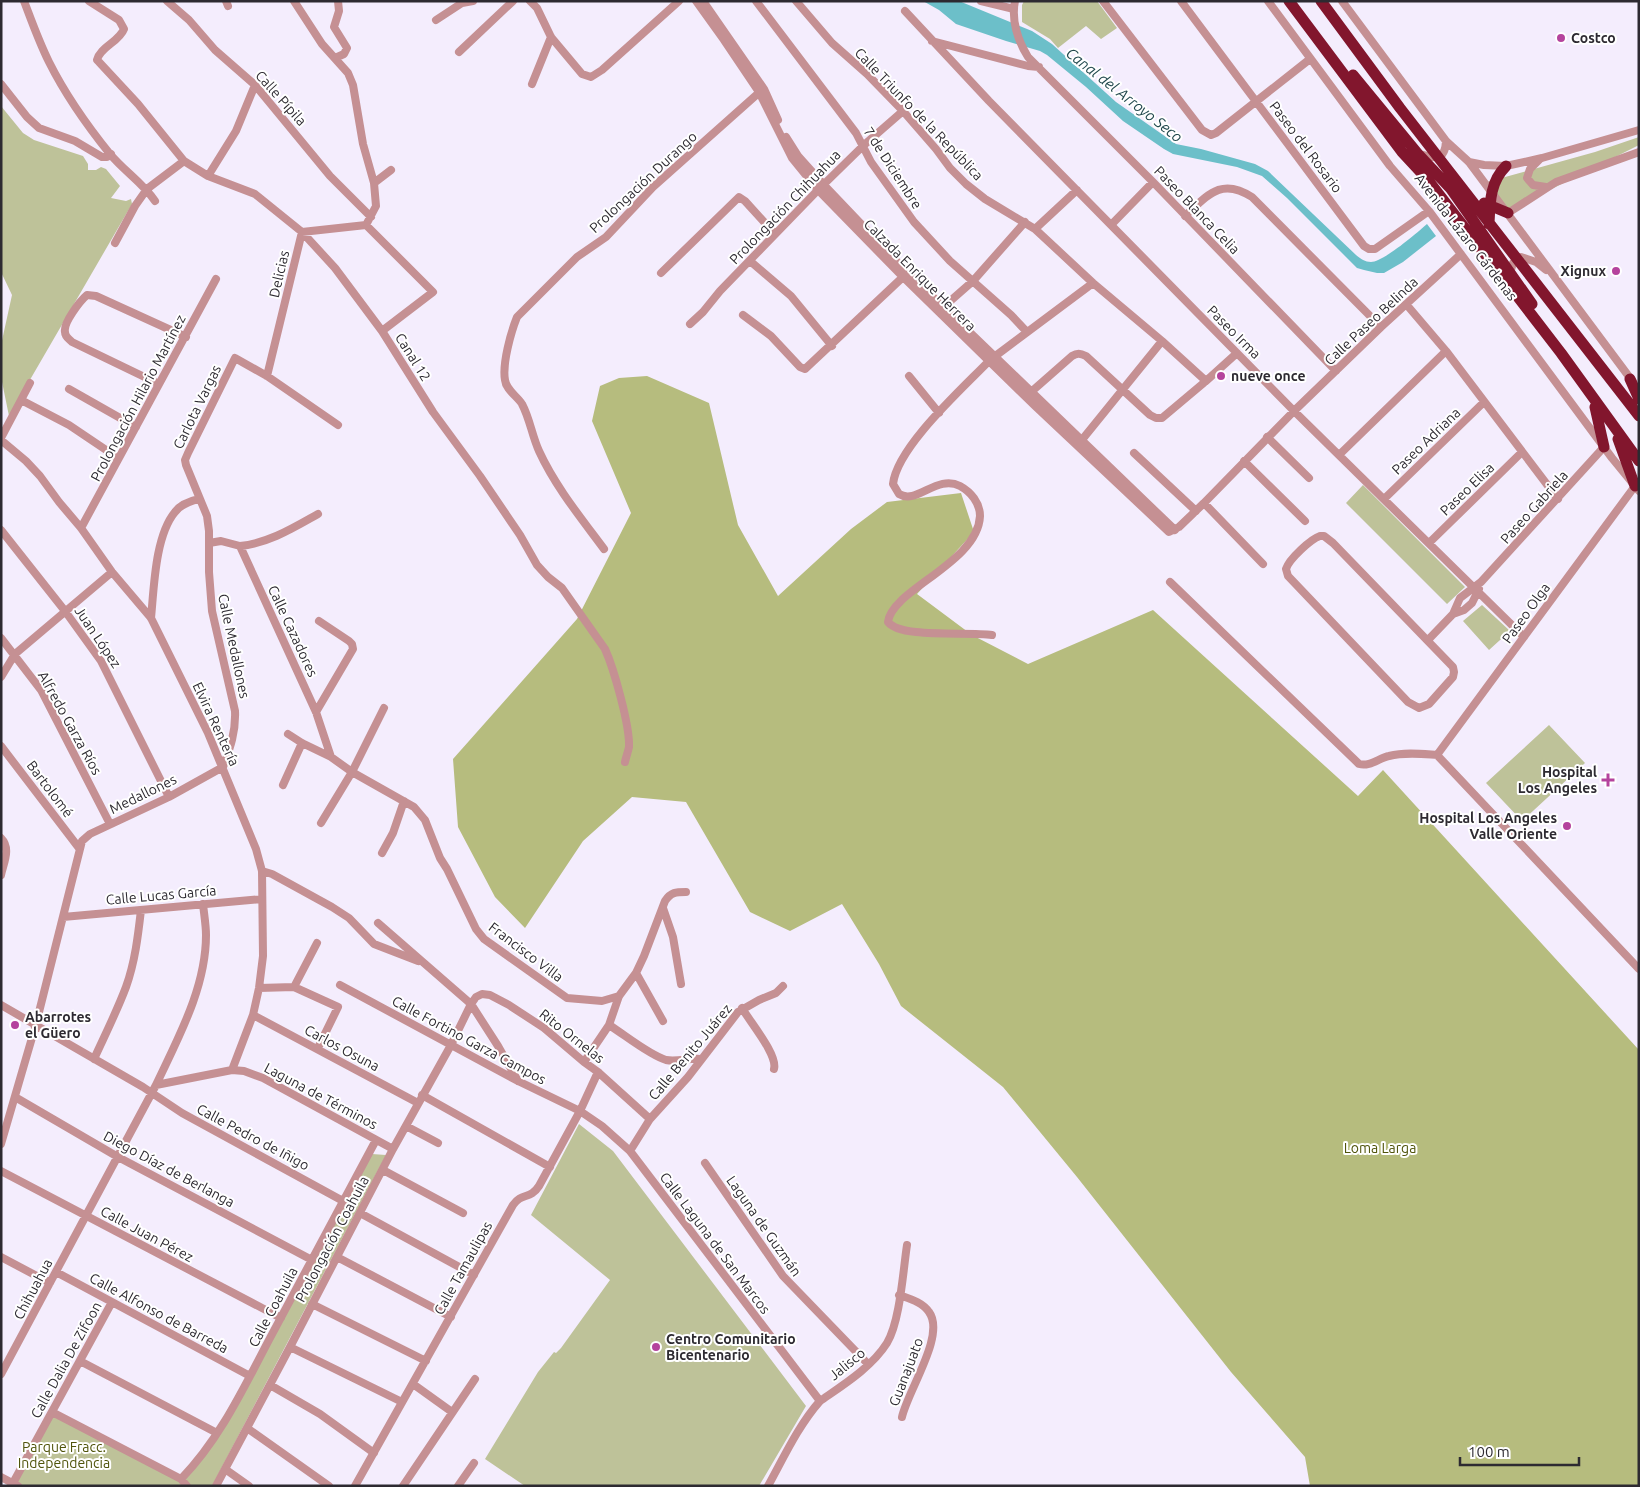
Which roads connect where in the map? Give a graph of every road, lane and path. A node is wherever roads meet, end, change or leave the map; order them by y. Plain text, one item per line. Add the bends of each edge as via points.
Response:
1 (24, 1) edge
2 (167, 1) edge
3 (294, 1) edge
4 (338, 1) edge
5 (473, 1) edge
6 (513, 1) edge
7 (530, 1) edge
8 (679, 1) edge
9 (696, 1) edge
10 (703, 1) edge
11 (756, 1) edge
12 (796, 1) edge
13 (981, 1) edge
14 (1103, 1) edge
15 (1181, 1) edge
16 (1268, 1) edge
17 (1289, 1) edge
18 (1321, 1) edge
19 (1330, 1) edge
20 (1342, 1) edge
21 (89, 2) edge
22 (1014, 9) edge
23 (905, 11) dead end
24 (436, 20) dead end
25 (1338, 25) junction
26 (551, 37) junction
27 (931, 40) junction
28 (459, 52) dead end
29 (334, 58) junction
30 (1310, 59) junction
31 (1337, 65) junction
32 (1039, 67) junction
33 (1, 84) edge
34 (532, 84) dead end
35 (255, 85) junction
36 (762, 90) junction
37 (1257, 101) junction
38 (903, 111) junction
39 (1639, 130) edge
40 (1446, 141) junction
41 (864, 145) junction
42 (1639, 152) edge
43 (110, 154) junction
44 (1418, 154) junction
45 (1542, 158) junction
46 (184, 161) junction
47 (1469, 162) junction
48 (1506, 166) junction
49 (391, 170) dead end
50 (208, 176) junction
51 (1153, 182) junction
52 (374, 183) junction
53 (821, 187) junction
54 (1546, 187) junction
55 (1451, 188) junction
56 (147, 189) junction
57 (1077, 190) junction
58 (1492, 192) junction
59 (155, 201) dead end
60 (1490, 206) junction
61 (1429, 210) junction
62 (1468, 213) junction
63 (1508, 214) junction
64 (1185, 216) junction
65 (371, 217) junction
66 (1489, 218) junction
67 (1025, 222) junction
68 (366, 224) junction
69 (1111, 225) junction
70 (1036, 229) junction
71 (302, 232) junction
72 (775, 234) junction
73 (1488, 241) junction
74 (115, 243) dead end
75 (1461, 254) junction
76 (750, 260) junction
77 (661, 273) dead end
78 (1510, 273) junction
79 (903, 277) junction
80 (216, 279) dead end
81 (1557, 279) junction
82 (973, 281) junction
83 (1093, 283) junction
84 (1406, 304) junction
85 (941, 309) junction
86 (743, 315) dead end
87 (690, 324) dead end
88 (1381, 327) junction
89 (382, 331) junction
90 (1026, 332) junction
91 (186, 337) junction
92 (1162, 341) junction
93 (832, 346) junction
94 (1446, 351) junction
95 (1238, 353) junction
96 (1560, 353) junction
97 (992, 359) junction
98 (1336, 371) junction
99 (268, 376) junction
100 (909, 376) dead end
101 (1630, 379) junction
102 (30, 382) dead end
103 (1206, 382) junction
104 (159, 384) junction
105 (69, 389) dead end
106 (1122, 390) junction
107 (1639, 390) edge
108 (1031, 392) junction
109 (1593, 398) junction
110 (1639, 399) edge
111 (21, 400) junction
112 (1484, 402) junction
113 (1294, 411) junction
114 (939, 413) junction
115 (1639, 416) edge
116 (338, 425) dead end
117 (1613, 426) junction
118 (136, 427) junction
119 (1267, 438) junction
120 (1, 439) edge
121 (1081, 440) junction
122 (1604, 447) junction
123 (1522, 452) junction
124 (1134, 453) dead end
125 (1339, 456) junction
126 (118, 458) junction
127 (1244, 461) junction
128 (1639, 461) edge
129 (1310, 478) dead end
130 (1637, 489) edge
131 (199, 499) junction
132 (1384, 499) junction
133 (1558, 499) junction
134 (1204, 503) junction
135 (1196, 511) junction
136 (318, 514) dead end
137 (1305, 521) dead end
138 (81, 528) junction
139 (1, 530) edge
140 (1172, 531) junction
141 (209, 542) junction
142 (1428, 543) junction
143 (240, 546) junction
144 (604, 549) dead end
145 (1264, 564) dead end
146 (112, 572) junction
147 (1170, 582) dead end
148 (1475, 590) junction
149 (65, 611) junction
150 (1453, 614) junction
151 (151, 618) junction
152 (319, 621) dead end
153 (992, 635) dead end
154 (1524, 637) junction
155 (1, 638) edge
156 (1428, 640) junction
157 (15, 654) junction
158 (1, 677) edge
159 (384, 708) dead end
160 (316, 712) junction
161 (288, 734) dead end
162 (302, 743) junction
163 (1, 746) edge
164 (1437, 756) junction
165 (330, 757) junction
166 (626, 762) dead end
167 (223, 767) junction
168 (352, 772) junction
169 (283, 785) dead end
170 (169, 797) junction
171 (404, 801) junction
172 (321, 823) dead end
173 (110, 824) junction
174 (3, 840) edge
175 (79, 848) junction
176 (382, 853) dead end
177 (262, 871) junction
178 (1, 874) edge
179 (686, 892) dead end
180 (262, 899) junction
181 (203, 904) junction
182 (663, 908) junction
183 (141, 910) junction
184 (63, 917) junction
185 (378, 923) dead end
186 (317, 943) dead end
187 (422, 962) junction
188 (1639, 969) edge
189 (636, 973) junction
190 (682, 984) dead end
191 (340, 985) dead end
192 (783, 986) dead end
193 (294, 987) junction
194 (259, 988) junction
195 (619, 996) junction
196 (471, 1004) junction
197 (1, 1005) edge
198 (742, 1008) junction
199 (253, 1015) junction
200 (663, 1021) dead end
201 (36, 1024) junction
202 (609, 1025) junction
203 (450, 1045) junction
204 (318, 1048) junction
205 (94, 1059) junction
206 (700, 1059) junction
207 (584, 1062) junction
208 (774, 1069) dead end
209 (232, 1070) junction
210 (598, 1072) junction
211 (518, 1081) junction
212 (156, 1085) junction
213 (152, 1093) junction
214 (422, 1095) junction
215 (15, 1097) junction
216 (418, 1103) junction
217 (580, 1111) junction
218 (650, 1119) junction
219 (406, 1126) junction
220 (376, 1140) junction
221 (438, 1143) dead end
222 (1, 1144) edge
223 (393, 1149) junction
224 (630, 1151) junction
225 (118, 1157) junction
226 (705, 1163) dead end
227 (550, 1166) junction
228 (383, 1170) junction
229 (1, 1171) edge
230 (343, 1201) junction
231 (360, 1213) junction
232 (463, 1213) dead end
233 (86, 1216) junction
234 (907, 1245) dead end
235 (1, 1257) edge
236 (337, 1257) junction
237 (312, 1260) junction
238 (56, 1272) junction
239 (474, 1275) junction
240 (50, 1283) junction
241 (899, 1296) junction
242 (112, 1302) junction
243 (312, 1304) junction
244 (451, 1317) junction
245 (281, 1318) junction
246 (290, 1347) junction
247 (80, 1361) junction
248 (426, 1361) junction
249 (868, 1364) junction
250 (1, 1374) edge
251 (250, 1376) junction
252 (475, 1379) dead end
253 (413, 1384) junction
254 (270, 1385) junction
255 (820, 1401) junction
256 (402, 1402) junction
257 (52, 1412) junction
258 (452, 1412) junction
259 (902, 1417) dead end
260 (247, 1428) junction
261 (218, 1434) junction
262 (374, 1453) junction
263 (474, 1463) dead end
264 (224, 1469) junction
265 (1, 1477) edge
266 (181, 1479) junction
267 (16, 1484) edge
268 (186, 1486) edge
269 (216, 1486) edge
270 (249, 1486) edge
271 (329, 1486) edge
272 (355, 1486) edge
273 (403, 1486) edge
274 (458, 1486) edge
275 (768, 1486) edge

1 - 43 street via 58,78
2 - 35 street, Calle Pípila
3 - 29 street
4 - 29 street via 339,11 334,27 347,48 344,54
5 - 24 street
6 - 28 street
7 - 26 street via 537,8
8 - 26 street via 591,77 582,74
9 - 36 street, Calzada Enrique Herrera
10 - 36 street, Calzada Enrique Herrera
11 - 41 street, 7 de Diciembre
12 - 38 street, Calle Triunfo de la República via 832,43
13 - 22 street
14 - 37 street via 1206,133 1216,134
15 - 37 street, Paseo del Rosario
16 - 30 street, Avenida Lázaro Cárdenas
17 - 31 highway, Avenida Lázaro Cárdenas
18 - 25 highway, Avenida Lázaro Cárdenas
19 - 25 highway
20 - 40 street
21 - 46 street, Canal 12 via 119,20 124,29 97,57 98,62 138,104
22 - 32 street, Paseo Blanca Celia via 1019,40 1028,57
23 - 27 street, Paseo Irma
25 - 115 highway, Avenida Lázaro Cárdenas
26 - 34 street
27 - 32 street
27 - 57 street, Paseo Irma
29 - 52 street via 348,73 353,85 363,144
30 - 37 street
30 - 61 street, Avenida Lázaro Cárdenas via 1390,166
31 - 44 highway via 1349,70
31 - 96 highway, Avenida Lázaro Cárdenas
32 - 51 street, Paseo Blanca Celia
33 - 43 street via 27,118 39,128 75,141 102,157
35 - 50 street via 236,131
35 - 65 street, Calle Pípila via 330,176
36 - 53 street, Calzada Enrique Herrera via 792,158
36 - 144 street, Prolongación Durango via 653,188 606,237 576,257 517,317 508,344 505,382 522,405 548,468
37 - 61 street, Paseo del Rosario via 1364,246 1376,249
38 - 41 street, Prolongación Chihuahua
38 - 67 street, Calle Triunfo de la República via 966,184
39 - 45 street
40 - 44 street via 1444,152 1438,157
40 - 47 street
41 - 53 street, Prolongación Chihuahua
41 - 82 street, 7 de Diciembre via 871,162 914,222 938,250
42 - 54 street
43 - 56 street
44 - 55 highway
45 - 48 street
45 - 54 street via 1530,169 1528,178 1533,185
46 - 50 street, Canal 12
46 - 56 street
47 - 48 street
47 - 58 street
48 - 58 highway via 1497,177
49 - 52 street
50 - 71 street, Canal 12 via 255,194
51 - 64 street, Paseo Blanca Celia
51 - 69 street
52 - 65 street via 376,206
53 - 72 street, Prolongación Chihuahua
53 - 79 street, Calzada Enrique Herrera
53 - 85 street, Calzada Enrique Herrera
54 - 63 street
55 - 60 highway
55 - 62 highway
56 - 59 street
56 - 74 street via 134,206
57 - 69 street, Paseo Irma
57 - 70 street
58 - 60 highway
58 - 63 street
60 - 63 highway
60 - 66 highway
61 - 75 street, Avenida Lázaro Cárdenas
62 - 66 highway
62 - 73 highway
63 - 66 highway
63 - 81 street
64 - 88 street via 1217,189 1232,187 1241,190 1252,197
64 - 98 street, Paseo Blanca Celia
65 - 68 street
66 - 73 highway
67 - 70 street, Calle Triunfo de la República
67 - 82 street
68 - 71 street
68 - 89 street via 433,292
69 - 95 street, Paseo Irma
70 - 83 street, Calle Triunfo de la República
71 - 89 street, Canal 12 via 335,268
71 - 99 street, Delicias
72 - 76 street, Prolongación Chihuahua
72 - 77 street via 739,198
73 - 78 highway
75 - 84 street, Calle Paseo Belinda
75 - 122 street, Avenida Lázaro Cárdenas
76 - 87 street, Prolongación Chihuahua
76 - 93 street via 791,296
78 - 81 street via 1515,260 1525,257
78 - 96 highway via 1552,331
79 - 85 street, Calzada Enrique Herrera
79 - 93 street
80 - 91 street, Prolongación Hilario Martínez
81 - 101 street
82 - 85 street
82 - 90 street, 7 de Diciembre
83 - 90 street
83 - 92 street, Calle Triunfo de la República
84 - 88 street, Calle Paseo Belinda
84 - 94 street
85 - 97 street, Calzada Enrique Herrera
86 - 93 street via 771,336 805,369
88 - 98 street, Calle Paseo Belinda
89 - 166 street, Canal 12 via 537,565 562,588 605,649 611,660 627,727 629,746
90 - 97 street
91 - 104 street, Prolongación Hilario Martínez
91 - 104 street via 88,295 81,300 66,324 66,336 81,347
92 - 103 street, Calle Triunfo de la República
92 - 106 street
94 - 112 street
94 - 125 street
95 - 103 street
95 - 113 street, Paseo Irma
96 - 109 highway, Avenida Lázaro Cárdenas
97 - 108 street, Calzada Enrique Herrera
97 - 114 street
97 - 140 street, Calzada Enrique Herrera
98 - 113 street, Calle Paseo Belinda
99 - 116 street, Carlota Vargas
99 - 131 street, Carlota Vargas via 235,358 185,460
100 - 114 street
101 - 107 street
101 - 110 highway
102 - 111 street
103 - 106 street via 1162,418 1150,415
104 - 118 street, Prolongación Hilario Martínez
105 - 118 street
106 - 108 street via 1086,356 1076,353
106 - 121 street
108 - 121 street, Calzada Enrique Herrera
109 - 117 highway, Avenida Lázaro Cárdenas
109 - 122 highway
111 - 120 street
111 - 126 street via 69,425
112 - 123 street
112 - 132 street, Paseo Adriana
113 - 119 street, Calle Paseo Belinda
113 - 125 street, Paseo Irma
114 - 153 street via 896,470 893,484 902,496 914,496 935,485 959,486 977,501 979,521 971,541 953,560 902,601 890,614 888,622 895,628 916,633
117 - 128 highway, Avenida Lázaro Cárdenas
117 - 130 highway
118 - 126 street, Prolongación Hilario Martínez
119 - 127 street, Calle Paseo Belinda
119 - 129 street
120 - 138 street, Elvira Rentería via 26,460
121 - 140 street, Calzada Enrique Herrera
122 - 130 street, Avenida Lázaro Cárdenas
122 - 133 street, Paseo Gabriela
123 - 133 street
123 - 142 street, Paseo Elisa
124 - 135 street
125 - 132 street, Paseo Irma
126 - 138 street, Prolongación Hilario Martínez
127 - 134 street, Calle Paseo Belinda
127 - 137 street
130 - 154 street, Paseo Olga
131 - 141 street, Calle Medallones via 207,516
131 - 151 street via 175,511 168,523 157,567
132 - 142 street, Paseo Irma
133 - 148 street, Paseo Gabriela
134 - 135 street, Calle Paseo Belinda
134 - 145 street
135 - 140 street, Calle Paseo Belinda
136 - 143 street via 271,538
138 - 146 street, Elvira Rentería
139 - 149 street, Juan López
141 - 143 street via 221,541
141 - 167 street, Calle Medallones via 212,611 236,724
142 - 148 street, Paseo Irma
143 - 160 street, Calle Cazadores
146 - 149 street
146 - 151 street, Elvira Rentería
147 - 164 street via 1362,765 1398,754
148 - 150 street, Paseo Gabriela via 1460,598
148 - 150 street, Paseo Gabriela via 1468,607
148 - 154 street, Paseo Irma
149 - 157 street
149 - 170 street, Juan López via 101,661
150 - 156 street, Paseo Gabriela
151 - 167 street, Elvira Rentería
152 - 160 street via 349,641 353,649
154 - 164 street, Paseo Olga
155 - 157 street, Alfredo Garza Ríos
156 - 156 street via 1324,536 1313,539 1287,566 1292,580 1408,702 1419,708 1429,704 1451,680 1454,672 1451,664
157 - 158 street
157 - 173 street, Alfredo Garza Ríos via 41,690
159 - 168 street
160 - 165 street, Calle Cazadores
161 - 162 street
162 - 165 street
162 - 169 street
163 - 175 street, Bartolomé
164 - 188 street
165 - 168 street
167 - 170 street, Medallones
167 - 177 street, Elvira Rentería
168 - 171 street
168 - 172 street
170 - 173 street, Medallones
171 - 176 street
171 - 195 street, Francisco Villa via 414,807 424,820 440,858 484,939 567,998 602,1001
173 - 175 street, Medallones via 85,837
174 - 178 street via 7,851
175 - 184 street
177 - 180 street, Elvira Rentería
177 - 187 street via 349,918 374,944
179 - 182 street via 669,894
180 - 181 street, Calle Lucas García
180 - 194 street, Elvira Rentería via 264,943
181 - 183 street, Calle Lucas García
181 - 212 street via 206,935 200,980 186,1020
182 - 189 street
182 - 190 street via 673,937
183 - 184 street, Calle Lucas García
183 - 205 street via 128,980
184 - 201 street
185 - 187 street
186 - 193 street
187 - 196 street
189 - 195 street
189 - 200 street
191 - 203 street, Calle Fortino Garza Campos
192 - 198 street, Calle Benito Juárez via 776,994
193 - 194 street
193 - 204 street via 338,1007
194 - 199 street, Elvira Rentería
195 - 202 street
196 - 203 street, Prolongación Coahuila
196 - 207 street, Rito Ornelas via 482,994 496,998 550,1032
196 - 211 street
197 - 201 street, Calle Pedro de Iñigo
198 - 206 street, Calle Benito Juárez
198 - 208 street via 768,1048
199 - 204 street, Carlos Osuna
199 - 209 street, Elvira Rentería
201 - 205 street, Calle Pedro de Iñigo
201 - 215 street
202 - 206 street via 653,1055 666,1060
202 - 207 street
203 - 211 street, Calle Fortino Garza Campos
203 - 214 street, Prolongación Coahuila
204 - 216 street, Carlos Osuna
205 - 213 street, Calle Pedro de Iñigo
206 - 218 street, Calle Benito Juárez
207 - 210 street, Rito Ornelas
209 - 212 street, Laguna de Términos
209 - 220 street, Laguna de Términos via 263,1078
210 - 217 street, Calle Tamaulipas
210 - 218 street, Rito Ornelas
211 - 217 street, Calle Fortino Garza Campos
212 - 213 street
213 - 225 street, Chihuahua
213 - 230 street, Calle Pedro de Iñigo via 182,1113
214 - 216 street, Prolongación Coahuila
214 - 227 street
215 - 222 street
215 - 225 street, Diego Díaz de Berlanga
216 - 219 street, Prolongación Coahuila
217 - 224 street, Calle Laguna de San Marcos
217 - 227 street, Calle Tamaulipas
218 - 224 street, Calle Benito Juárez
219 - 221 street
219 - 223 street, Prolongación Coahuila
220 - 223 street, Laguna de Términos
220 - 230 street, Calle Coahuila
223 - 228 street, Prolongación Coahuila
224 - 255 street, Calle Laguna de San Marcos
225 - 233 street, Chihuahua
225 - 237 street, Diego Díaz de Berlanga
226 - 249 street, Laguna de Guzmán via 782,1276
227 - 239 street, Calle Tamaulipas via 534,1194 515,1202
228 - 231 street, Prolongación Coahuila
228 - 232 street
229 - 233 street, Calle Juan Pérez
230 - 237 street, Calle Coahuila
231 - 236 street, Prolongación Coahuila
231 - 239 street
233 - 238 street, Chihuahua
233 - 245 street, Calle Juan Pérez
234 - 241 street, Jalisco
235 - 240 street
236 - 243 street, Prolongación Coahuila
236 - 244 street
237 - 245 street, Calle Coahuila
238 - 240 street, Chihuahua
238 - 242 street, Calle Alfonso de Barreda
239 - 244 street, Calle Tamaulipas
240 - 250 street, Chihuahua
241 - 249 street, Jalisco via 888,1342
241 - 259 street, Guanajuato via 915,1301 929,1311 934,1330
242 - 247 street, Calle Dalia De Zifoon
242 - 251 street, Calle Alfonso de Barreda
243 - 246 street, Prolongación Coahuila
243 - 248 street
244 - 248 street, Calle Tamaulipas
245 - 251 street, Calle Coahuila
246 - 254 street, Prolongación Coahuila
246 - 256 street
247 - 257 street, Calle Dalia De Zifoon
247 - 261 street
248 - 253 street, Calle Tamaulipas
249 - 255 street, Jalisco
251 - 261 street, Calle Coahuila
252 - 258 street
253 - 256 street, Calle Tamaulipas
253 - 258 street
254 - 260 street, Prolongación Coahuila
254 - 262 street via 320,1414
255 - 275 street, Jalisco via 804,1422
256 - 262 street, Calle Tamaulipas
257 - 266 street
257 - 267 street, Calle Dalia De Zifoon
258 - 273 street
260 - 264 street, Prolongación Coahuila
260 - 271 street
261 - 266 street, Calle Coahuila
262 - 272 street, Calle Tamaulipas
263 - 274 street
264 - 269 street, Prolongación Coahuila
264 - 270 street
265 - 267 street
266 - 268 street

